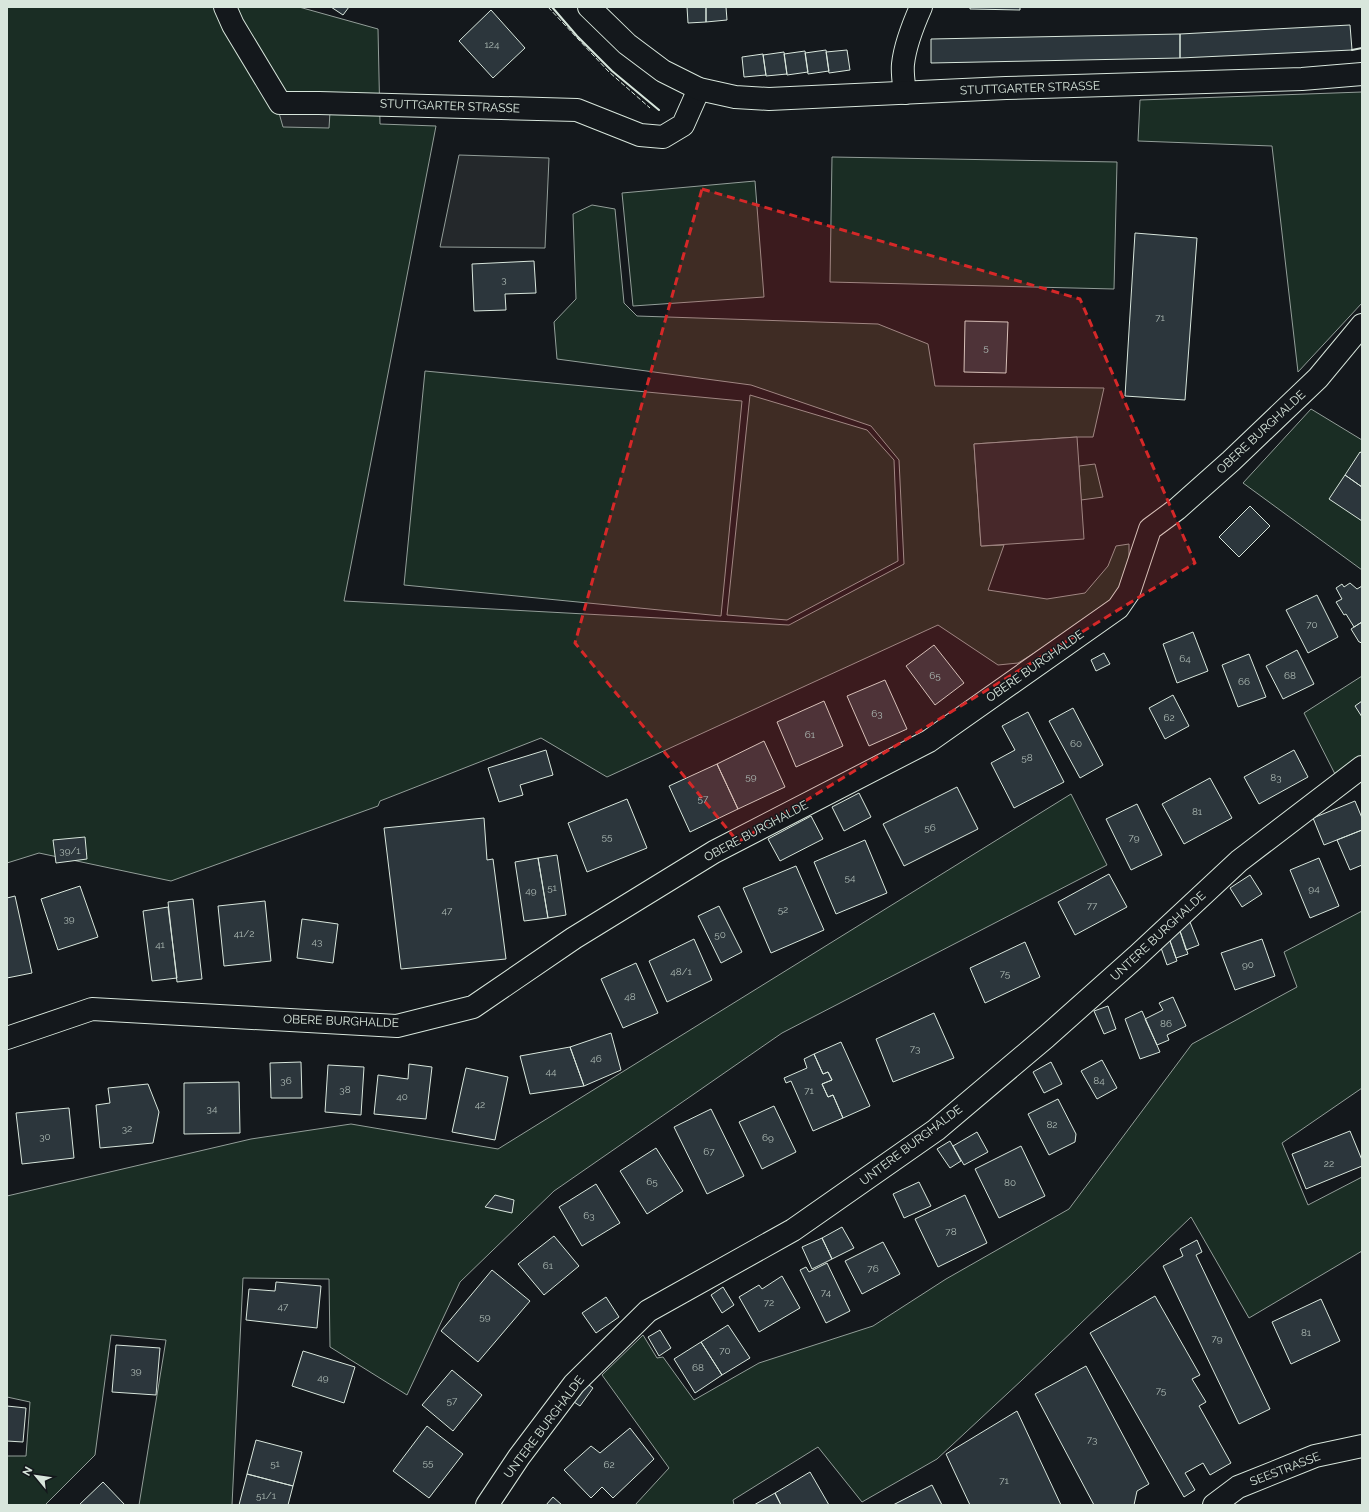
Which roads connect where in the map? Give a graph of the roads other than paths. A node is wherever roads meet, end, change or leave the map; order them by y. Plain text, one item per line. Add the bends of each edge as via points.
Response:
1 (224, 7) edge
2 (589, 7) edge
3 (921, 7) edge
4 (1362, 74) edge
5 (699, 89) junction
6 (905, 93) junction
7 (1362, 325) edge
8 (1362, 767) edge
9 (7, 1038) edge
10 (1362, 1446) edge
11 (487, 1505) edge
12 (1214, 1505) edge

1 - 5 street, STUTTGARTER STRASSE via 280,103 577,110 640,135 663,137 683,125
2 - 5 street, STUTTGARTER STRASSE via 627,44 663,71
3 - 6 street via 905,52
4 - 6 street, STUTTGARTER STRASSE via 1302,79
5 - 6 street, STUTTGARTER STRASSE via 735,97 769,99
7 - 9 street, OBERE BURGHALDE via 1318,378 1231,460 1177,508 1150,528 1129,592 1118,608 929,741 714,852 574,938 473,1007 397,1026 92,1009
8 - 11 street, UNTERE BURGHALDE via 1239,861 1046,1037 936,1130 793,1230 648,1311 574,1384 519,1457
10 - 12 street, SEESTRASSE via 1315,1456 1238,1487

